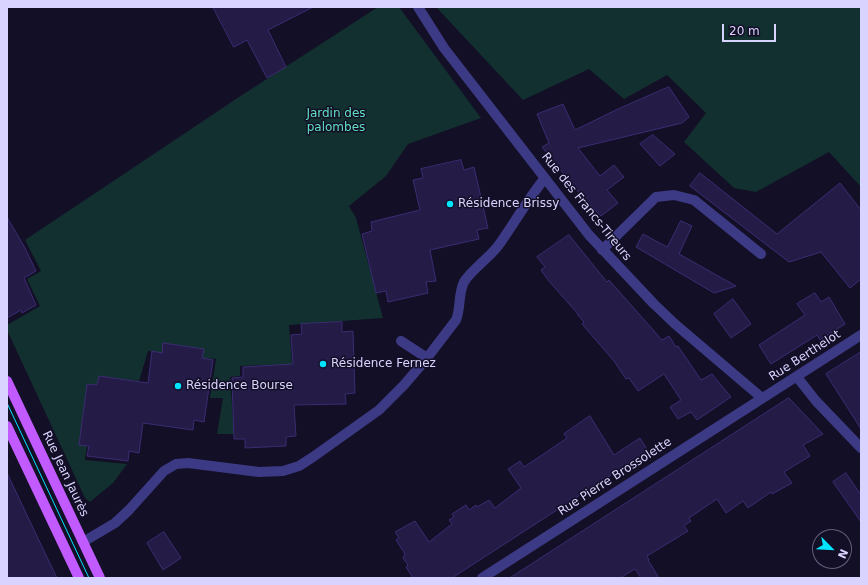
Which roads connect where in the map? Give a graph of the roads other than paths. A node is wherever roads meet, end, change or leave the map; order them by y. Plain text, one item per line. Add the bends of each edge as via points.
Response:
1 (418, 7) edge
2 (545, 178) junction
3 (602, 250) junction
4 (761, 254) dead end
5 (861, 335) edge
6 (401, 342) dead end
7 (427, 358) junction
8 (796, 377) junction
9 (7, 381) edge
10 (762, 398) junction
11 (7, 426) edge
12 (861, 448) edge
13 (83, 542) junction
14 (78, 578) edge
15 (100, 578) edge
16 (482, 578) edge

1 - 2 street, Rue des Francs-Tireurs via 444,48
2 - 3 street, Rue des Francs-Tireurs
2 - 7 street via 497,247 467,278 462,287 459,314
3 - 4 street via 656,197 674,195 694,200
3 - 10 street, Rue des Francs-Tireurs via 675,324
5 - 8 street, Rue Berthelot
6 - 7 street
7 - 13 street via 404,386 379,410 299,466 283,471 259,472 188,463 176,464 159,475 115,523
8 - 10 street, Rue Berthelot
8 - 12 street
9 - 13 main road, Rue Jean Jaurès
10 - 16 street, Rue Pierre Brossolette
11 - 14 main road
13 - 15 main road, Rue Jean Jaurès

